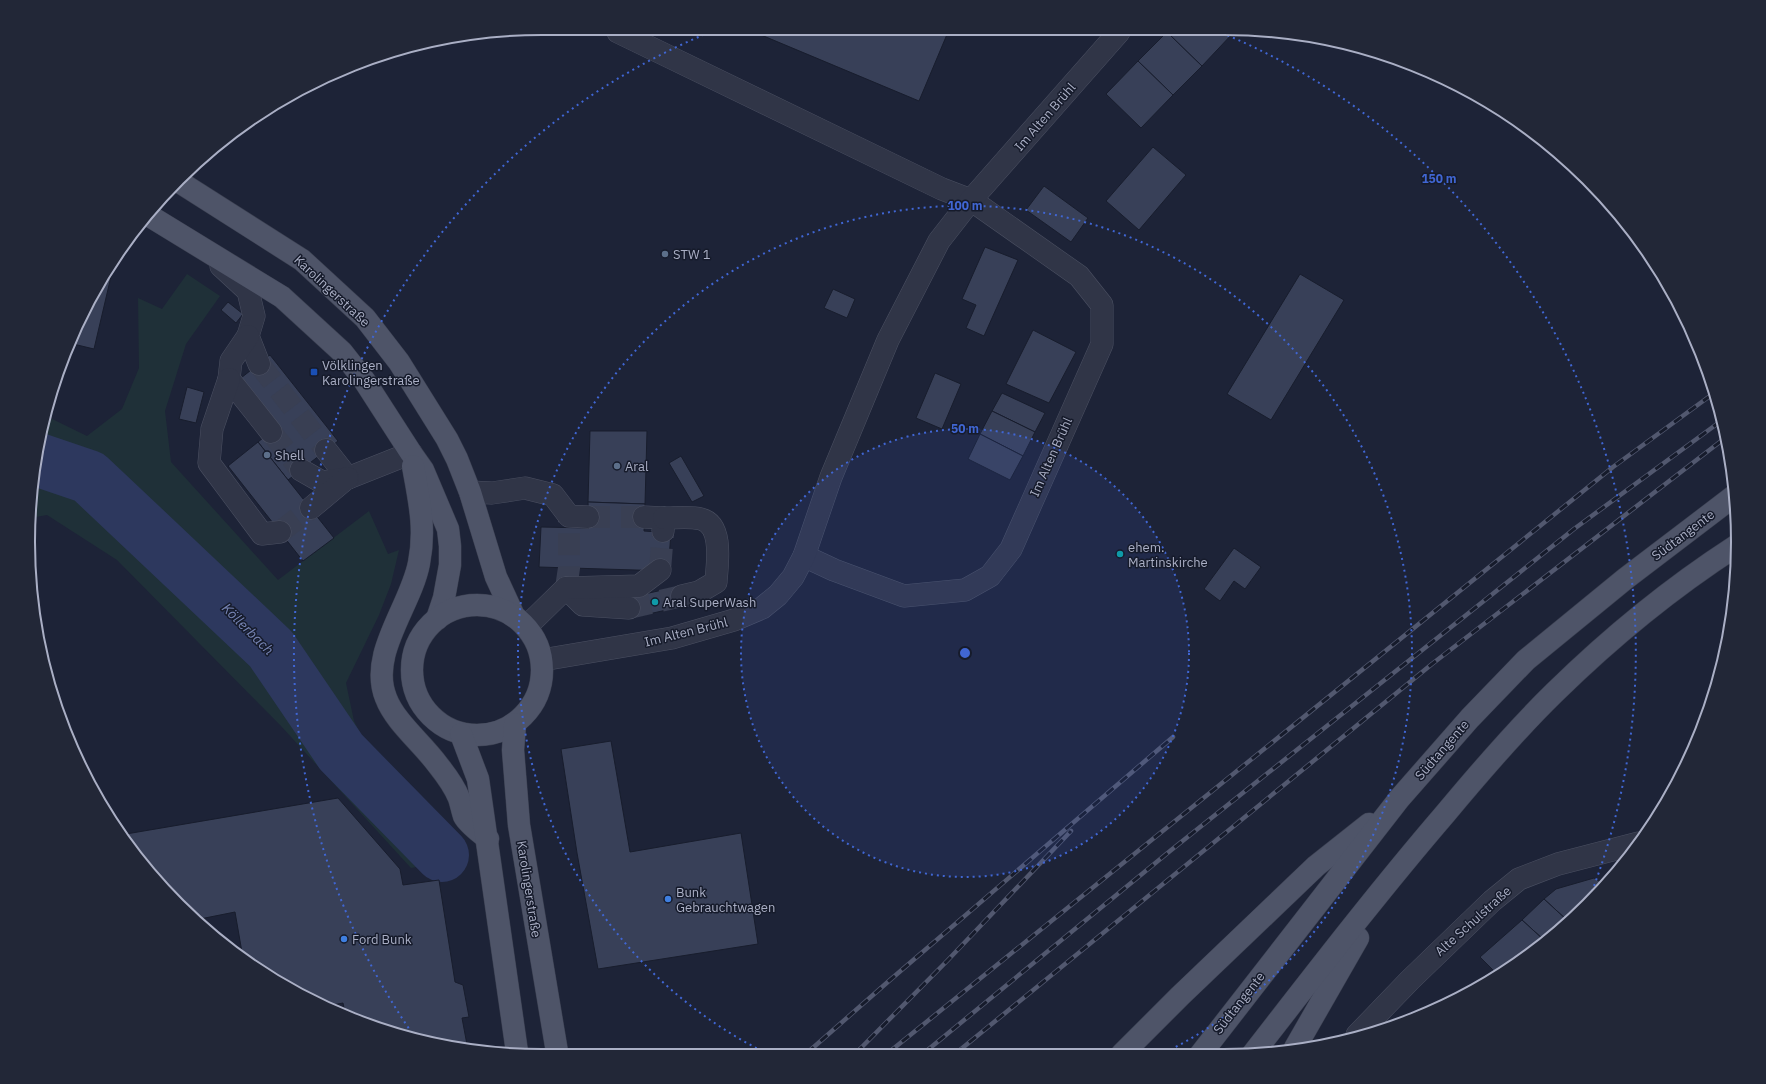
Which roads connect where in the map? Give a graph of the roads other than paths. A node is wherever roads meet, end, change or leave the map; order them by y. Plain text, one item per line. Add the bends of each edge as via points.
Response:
1 (624, 35) edge
2 (1116, 35) edge
3 (182, 184) edge
4 (971, 200) junction
5 (153, 218) edge
6 (198, 244) junction
7 (248, 336) junction
8 (259, 364) tunnel mouth
9 (229, 378) junction
10 (271, 432) tunnel mouth
11 (326, 450) tunnel mouth
12 (410, 454) junction
13 (301, 470) tunnel mouth
14 (348, 478) junction
15 (470, 492) junction
16 (1729, 500) edge
17 (311, 508) tunnel mouth
18 (588, 517) tunnel mouth
19 (657, 522) tunnel mouth
20 (280, 532) tunnel mouth
21 (1731, 549) edge
22 (804, 556) junction
23 (660, 570) dead end
24 (566, 588) junction
25 (682, 596) tunnel mouth
26 (629, 608) tunnel mouth
27 (437, 619) junction
28 (520, 621) junction
29 (542, 660) junction
30 (515, 724) junction
31 (461, 734) junction
32 (1399, 799) junction
33 (488, 839) junction
34 (1630, 845) edge
35 (1396, 872) junction
36 (1362, 1030) edge
37 (1298, 1044) edge
38 (516, 1048) edge
39 (1258, 1048) edge
40 (556, 1049) edge
41 (1127, 1049) edge
42 (1205, 1049) edge

1 - 4 street via 934,185
2 - 4 street, Im Alten Brühl
3 - 15 main road, Karolingerstraße via 302,260 365,318 399,362 447,439
4 - 22 street, Im Alten Brühl via 940,241 888,340 831,477
4 - 22 street, Im Alten Brühl via 1079,276 1102,304 1102,344 1011,549 990,576 965,590 904,596
5 - 6 main road
6 - 7 street via 248,291 254,316
6 - 12 main road via 282,297 342,352 364,380
7 - 8 street
7 - 9 street via 231,361
9 - 10 street
9 - 20 street via 212,428 209,462 262,534
11 - 14 street
12 - 14 street
12 - 27 main road via 423,470 448,529 450,565
12 - 33 main road via 423,523 422,547 414,581 383,657 382,685 397,719 438,764 451,782 465,817
13 - 14 street via 322,482
14 - 17 street
15 - 18 street via 492,493 526,488 553,495 569,516
15 - 28 main road, Karolingerstraße via 496,577
16 - 32 main road, Südtangente via 1526,660 1470,718
19 - 25 street via 702,520 714,530 718,548 716,582 699,592
21 - 35 main road via 1694,574 1627,626 1554,692 1498,751
22 - 29 street, Im Alten Brühl via 778,595 762,608 734,620 672,638
23 - 24 street via 639,586
24 - 26 street via 583,605
24 - 28 street
27 - 28 main road via 457,608 479,605 501,609
27 - 31 main road via 417,644 412,666 413,683 418,698 430,716
28 - 29 main road via 538,646
29 - 30 main road via 542,675 537,697 529,710
30 - 31 main road via 492,734
30 - 40 main road, Karolingerstraße via 513,750 519,825
31 - 33 main road via 478,780
32 - 41 main road via 1316,866
32 - 42 main road, Südtangente
33 - 38 main road
34 - 36 street, Alte Schulstraße via 1558,864 1520,879 1492,901
35 - 37 main road
35 - 39 main road

